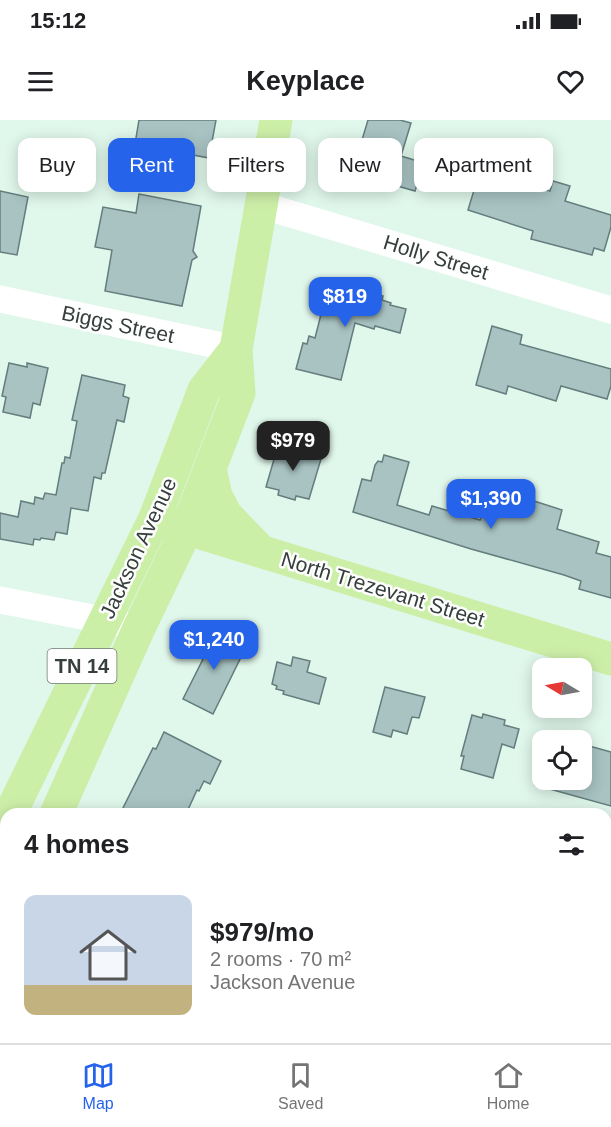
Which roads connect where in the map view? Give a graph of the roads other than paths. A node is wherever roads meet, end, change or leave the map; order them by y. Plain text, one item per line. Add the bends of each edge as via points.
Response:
1 (276, 120) edge
2 (261, 205) junction
3 (0, 299) edge
4 (611, 310) edge
5 (236, 349) junction
6 (210, 468) junction
7 (155, 518) junction
8 (187, 528) junction
9 (261, 551) junction
10 (0, 600) edge
11 (105, 621) junction
12 (139, 628) junction
13 (611, 659) edge
14 (13, 808) edge
15 (59, 808) edge

1 - 2 main road, Jackson Avenue / TN 14
2 - 4 street, Holly Street
2 - 5 main road, Jackson Avenue / TN 14
3 - 5 street, Biggs Street
5 - 6 main road, Jackson Avenue / TN 14 via 239,393
5 - 7 main road, Jackson Avenue / TN 14 via 204,390
6 - 8 main road, Jackson Avenue / TN 14
6 - 9 main road via 216,496 226,515
7 - 8 main road, North Trezevant Street
7 - 11 main road, Jackson Avenue / TN 14
8 - 9 main road, North Trezevant Street
8 - 12 main road, Jackson Avenue / TN 14
9 - 13 main road, North Trezevant Street
10 - 11 street
11 - 12 street
11 - 14 main road, Jackson Avenue / TN 14
12 - 15 main road, Jackson Avenue / TN 14

